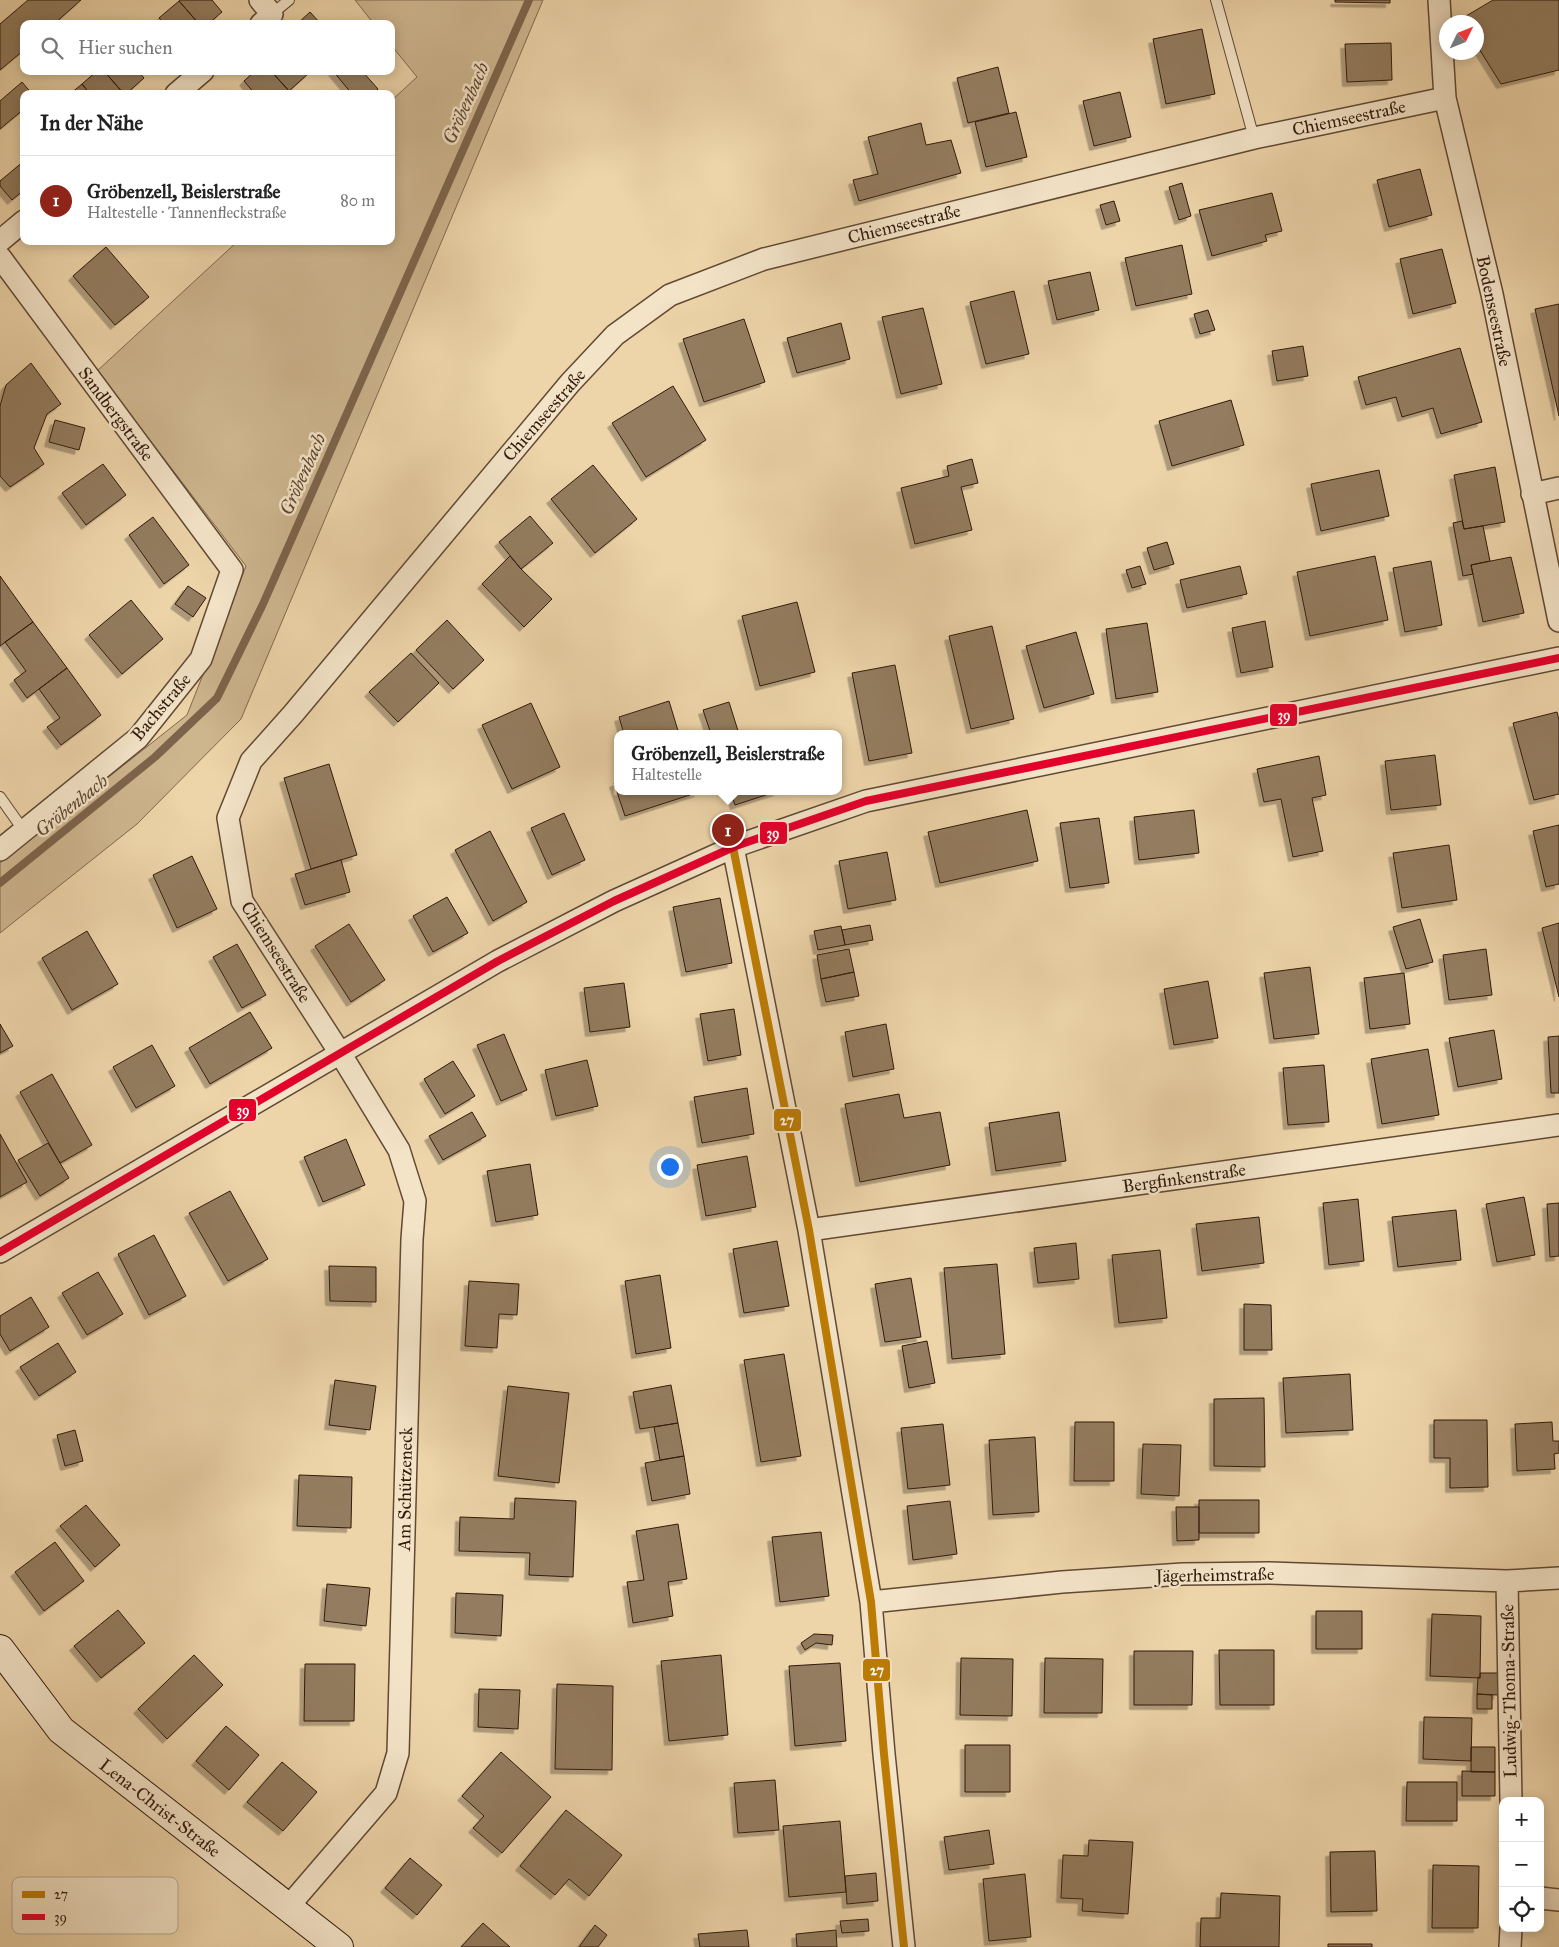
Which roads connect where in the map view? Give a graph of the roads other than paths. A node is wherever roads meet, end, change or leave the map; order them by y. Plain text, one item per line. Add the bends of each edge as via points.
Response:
1 (289, 0) edge
2 (1216, 0) edge
3 (1440, 0) edge
4 (264, 13) edge
5 (199, 75) edge
6 (181, 90) edge
7 (1445, 98) junction
8 (1254, 138) junction
9 (20, 224) edge
10 (0, 241) edge
11 (0, 257) edge
12 (1559, 488) edge
13 (1532, 494) junction
14 (232, 570) joint
15 (1559, 621) edge
16 (1559, 658) edge
17 (0, 797) edge
18 (24, 831) junction
19 (733, 847) junction
20 (0, 850) edge
21 (340, 1053) junction
22 (1559, 1125) edge
23 (809, 1230) junction
24 (0, 1252) edge
25 (1559, 1578) edge
26 (1507, 1581) junction
27 (872, 1602) junction
28 (0, 1649) edge
29 (1511, 1797) edge
30 (1544, 1898) edge
31 (1559, 1900) edge
32 (288, 1907) junction
33 (1511, 1932) edge
34 (340, 1947) edge
35 (904, 1947) edge
36 (1510, 1947) edge

1 - 4 lane
2 - 8 lane
3 - 7 street, Bodenseestraße
5 - 6 street
7 - 8 street, Chiemseestraße
7 - 13 street, Bodenseestraße via 1492,294
8 - 21 street, Chiemseestraße via 764,259 670,295 615,335 570,382 251,761 228,818 242,901
9 - 10 street
11 - 14 street, Sandbergstraße
12 - 13 street
13 - 15 street, Bodenseestraße
14 - 18 street, Bachstraße via 200,659 138,738
16 - 19 street via 866,801
17 - 18 lane
18 - 20 street, Bachstraße
19 - 21 street via 614,901 521,949
19 - 23 street
21 - 24 street
21 - 32 street, Am Schützeneck via 399,1150 415,1202 398,1753 386,1793
22 - 23 street, Bergfinkenstraße
23 - 27 street
25 - 26 street, Jägerheimstraße
26 - 27 street, Jägerheimstraße via 1269,1573 1183,1574 1062,1582
26 - 29 street, Ludwig-Thoma-Straße
27 - 35 street
28 - 32 street, Lena-Christ-Straße via 61,1730
30 - 31 street
32 - 34 street, Lena-Christ-Straße
33 - 36 street

